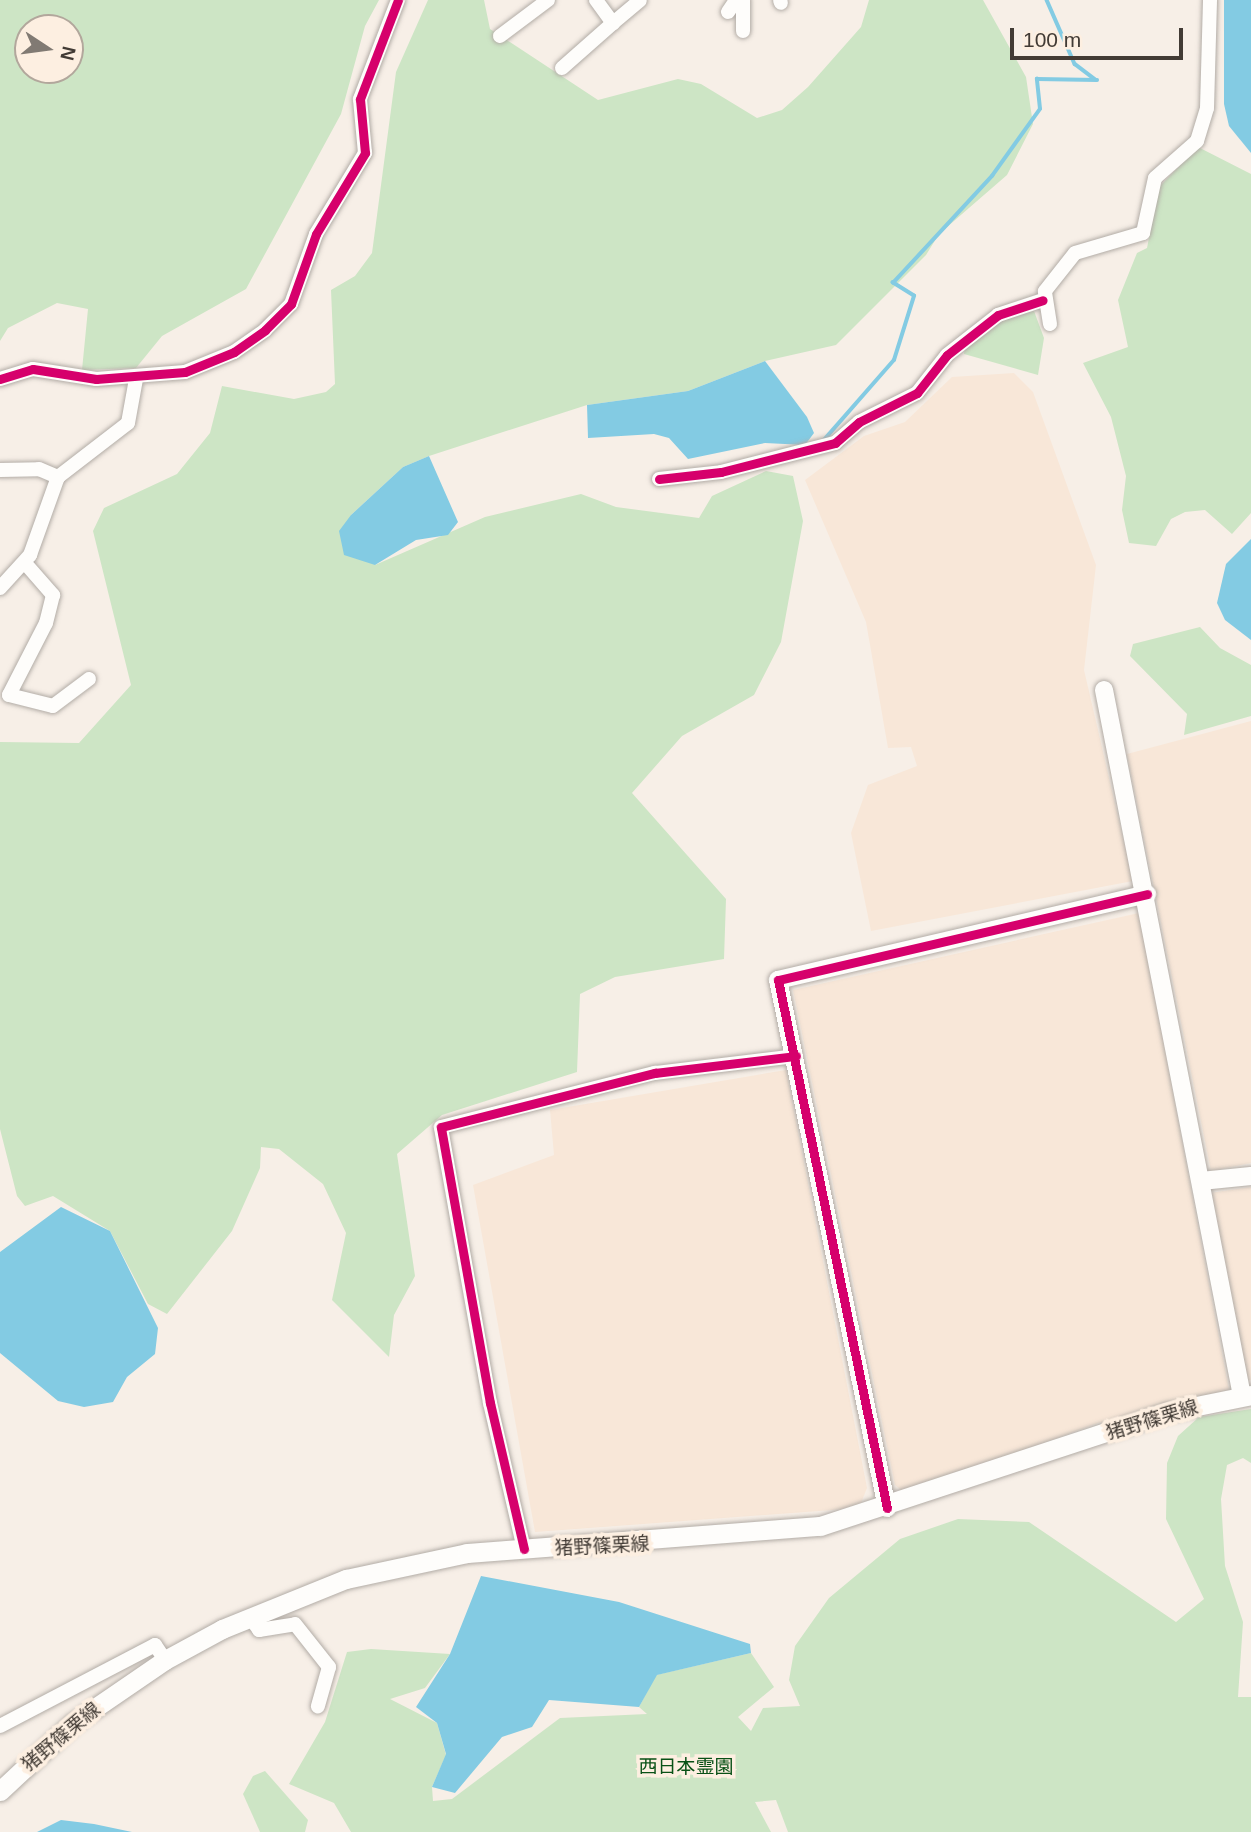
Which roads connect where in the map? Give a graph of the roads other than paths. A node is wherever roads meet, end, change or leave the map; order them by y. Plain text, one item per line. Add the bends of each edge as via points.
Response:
1 (398, 0) edge
2 (548, 0) edge
3 (596, 0) edge
4 (640, 0) edge
5 (743, 0) edge
6 (1210, 0) edge
7 (613, 23) junction
8 (743, 31) dead end
9 (500, 36) dead end
10 (562, 68) dead end
11 (1043, 300) junction
12 (1050, 324) dead end
13 (0, 379) edge
14 (136, 379) junction
15 (0, 470) edge
16 (58, 477) junction
17 (659, 479) dead end
18 (24, 563) junction
19 (0, 588) edge
20 (89, 679) dead end
21 (1104, 690) dead end
22 (1147, 894) junction
23 (796, 1056) junction
24 (1251, 1176) edge
25 (1201, 1181) junction
26 (1247, 1395) edge
27 (887, 1508) junction
28 (524, 1549) junction
29 (250, 1617) junction
30 (165, 1660) junction
31 (318, 1706) dead end
32 (0, 1726) edge
33 (0, 1791) edge

1 - 14 street via 360,99 365,153 316,234 291,304 265,330 210,364
2 - 9 street
3 - 7 street
4 - 7 street
5 - 8 street
6 - 11 street via 1207,108 1198,141 1156,178 1143,233 1075,253
7 - 10 street
11 - 12 street
11 - 17 street via 998,315 947,355 917,393 859,422 835,443 721,472
13 - 14 street via 33,369
14 - 16 street via 128,423
15 - 16 street via 39,469
16 - 18 street
18 - 19 street
18 - 20 street via 53,595 46,623 9,695 52,706
21 - 22 street
22 - 23 street via 778,980
22 - 25 street
23 - 27 street
23 - 28 street via 655,1073 441,1128 490,1403
24 - 25 street
25 - 26 street
26 - 27 main road, 猪野篠栗線 via 1167,1412
27 - 28 main road, 猪野篠栗線 via 773,1533
28 - 29 main road, 猪野篠栗線 via 409,1561
29 - 30 main road, 猪野篠栗線
29 - 31 street via 259,1629 295,1624 329,1667
30 - 32 street via 155,1645
30 - 33 main road, 猪野篠栗線 via 73,1723

